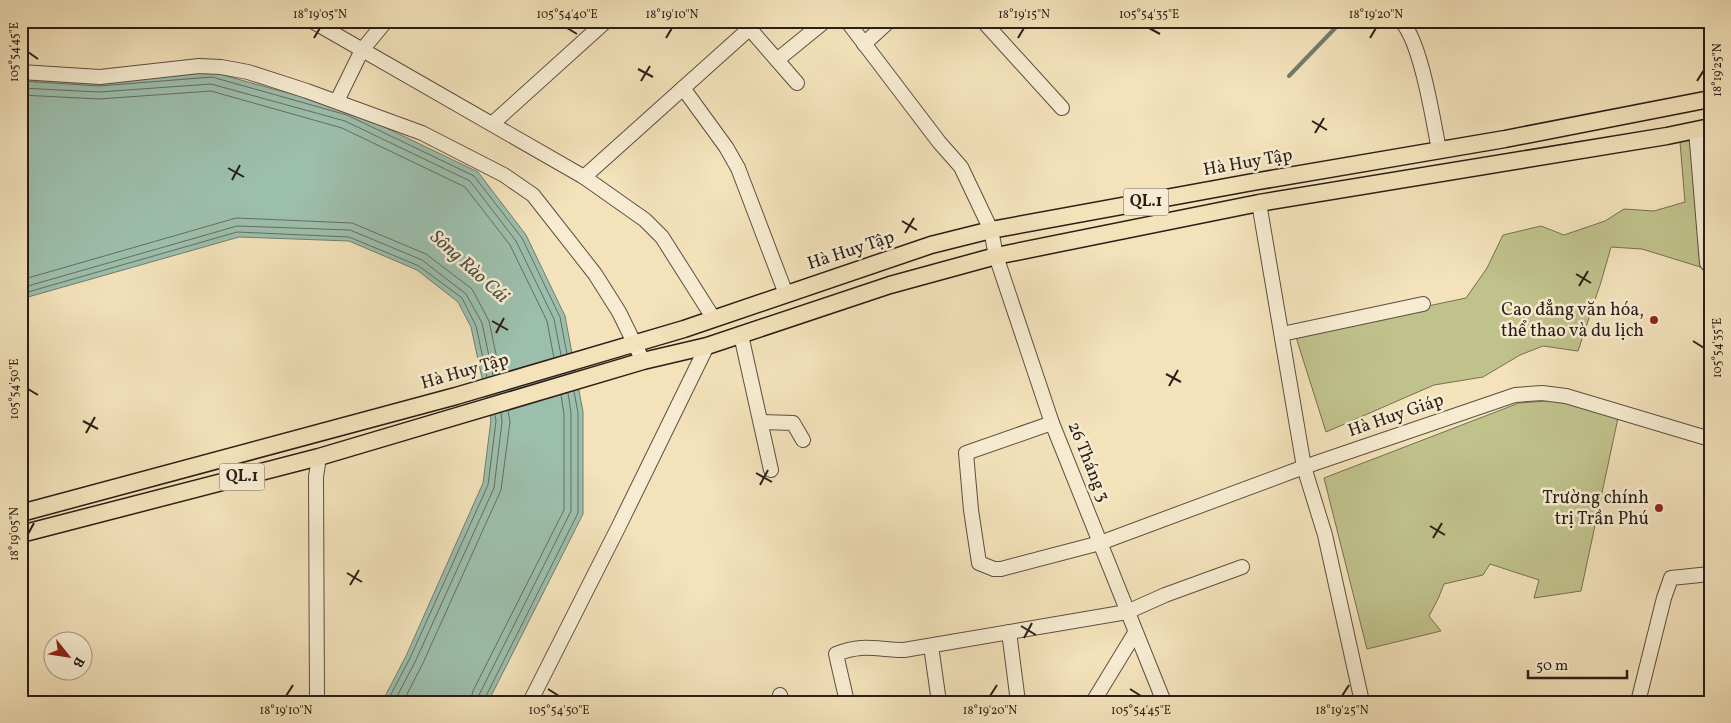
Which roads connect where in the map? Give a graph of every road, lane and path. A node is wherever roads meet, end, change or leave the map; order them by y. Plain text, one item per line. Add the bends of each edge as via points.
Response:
1 (312, 21) edge
2 (386, 21) edge
3 (606, 21) edge
4 (825, 21) edge
5 (847, 21) edge
6 (889, 21) edge
7 (983, 21) edge
8 (1401, 21) edge
9 (746, 25) edge
10 (864, 44) junction
11 (362, 50) junction
12 (777, 60) junction
13 (21, 72) edge
14 (797, 83) dead end
15 (683, 88) junction
16 (1710, 99) edge
17 (337, 101) junction
18 (1062, 108) dead end
19 (492, 124) junction
20 (1703, 128) edge
21 (1439, 150) junction
22 (584, 176) junction
23 (1259, 203) junction
24 (991, 230) junction
25 (996, 256) junction
26 (1710, 266) edge
27 (786, 294) junction
28 (1423, 304) dead end
29 (714, 319) junction
30 (1282, 334) junction
31 (741, 335) junction
32 (634, 343) junction
33 (707, 346) junction
34 (643, 361) junction
35 (761, 422) junction
36 (1052, 424) junction
37 (1710, 439) edge
38 (804, 440) dead end
39 (319, 457) junction
40 (1304, 466) junction
41 (771, 470) dead end
42 (21, 513) edge
43 (21, 534) edge
44 (1100, 543) junction
45 (1242, 567) dead end
46 (1710, 574) edge
47 (1127, 612) junction
48 (1009, 632) junction
49 (1135, 633) junction
50 (931, 646) junction
51 (318, 702) edge
52 (530, 702) edge
53 (847, 702) edge
54 (939, 702) edge
55 (1018, 702) edge
56 (1093, 702) edge
57 (1164, 702) edge
58 (1362, 702) edge
59 (1638, 702) edge

1 - 11 street
2 - 11 street
3 - 19 street
4 - 12 street
5 - 10 street, 26 Tháng 3
6 - 10 street
7 - 18 street
8 - 21 street via 1414,42
9 - 12 street
9 - 15 street
10 - 24 street, 26 Tháng 3 via 961,167
11 - 17 street
11 - 19 street
12 - 14 street
13 - 17 street via 100,77 199,66 221,67 248,72
15 - 22 street
15 - 27 street via 738,168
16 - 21 main road, Hà Huy Tập / QL.1
17 - 32 street via 422,133 504,175 533,195 594,274 619,312
19 - 22 street
20 - 23 main road, QL.1
20 - 26 street via 1707,262
21 - 24 main road, Hà Huy Tập / QL.1
22 - 29 street via 645,220 662,237
23 - 25 main road, QL.1
23 - 30 street
24 - 25 street, 26 Tháng 3
24 - 27 main road, Hà Huy Tập / QL.1 via 931,245
25 - 31 main road, QL.1 via 890,285
25 - 36 street, 26 Tháng 3
27 - 29 main road, Hà Huy Tập / QL.1
28 - 30 street
29 - 32 main road, Hà Huy Tập / QL.1
30 - 40 street
31 - 33 main road, QL.1
31 - 35 street
32 - 34 street
32 - 42 main road, Hà Huy Tập / QL.1 via 456,396
33 - 34 main road, QL.1
33 - 52 street
34 - 39 main road, QL.1
35 - 38 street via 793,423
35 - 41 street
36 - 44 street, 26 Tháng 3
36 - 44 street, Hà Huy Giáp via 966,453 979,563 1001,569
37 - 40 street, Hà Huy Giáp via 1566,396 1542,393 1515,395
39 - 43 main road, QL.1
39 - 51 street via 316,477
40 - 44 street, Hà Huy Giáp
40 - 58 street via 1325,535
44 - 47 street, 26 Tháng 3
45 - 47 street
46 - 59 street via 1672,578
47 - 48 street
47 - 49 street, 26 Tháng 3
48 - 50 street
48 - 55 street
49 - 56 street
49 - 57 street, 26 Tháng 3
50 - 53 street via 904,650 851,648 836,654
50 - 54 street

